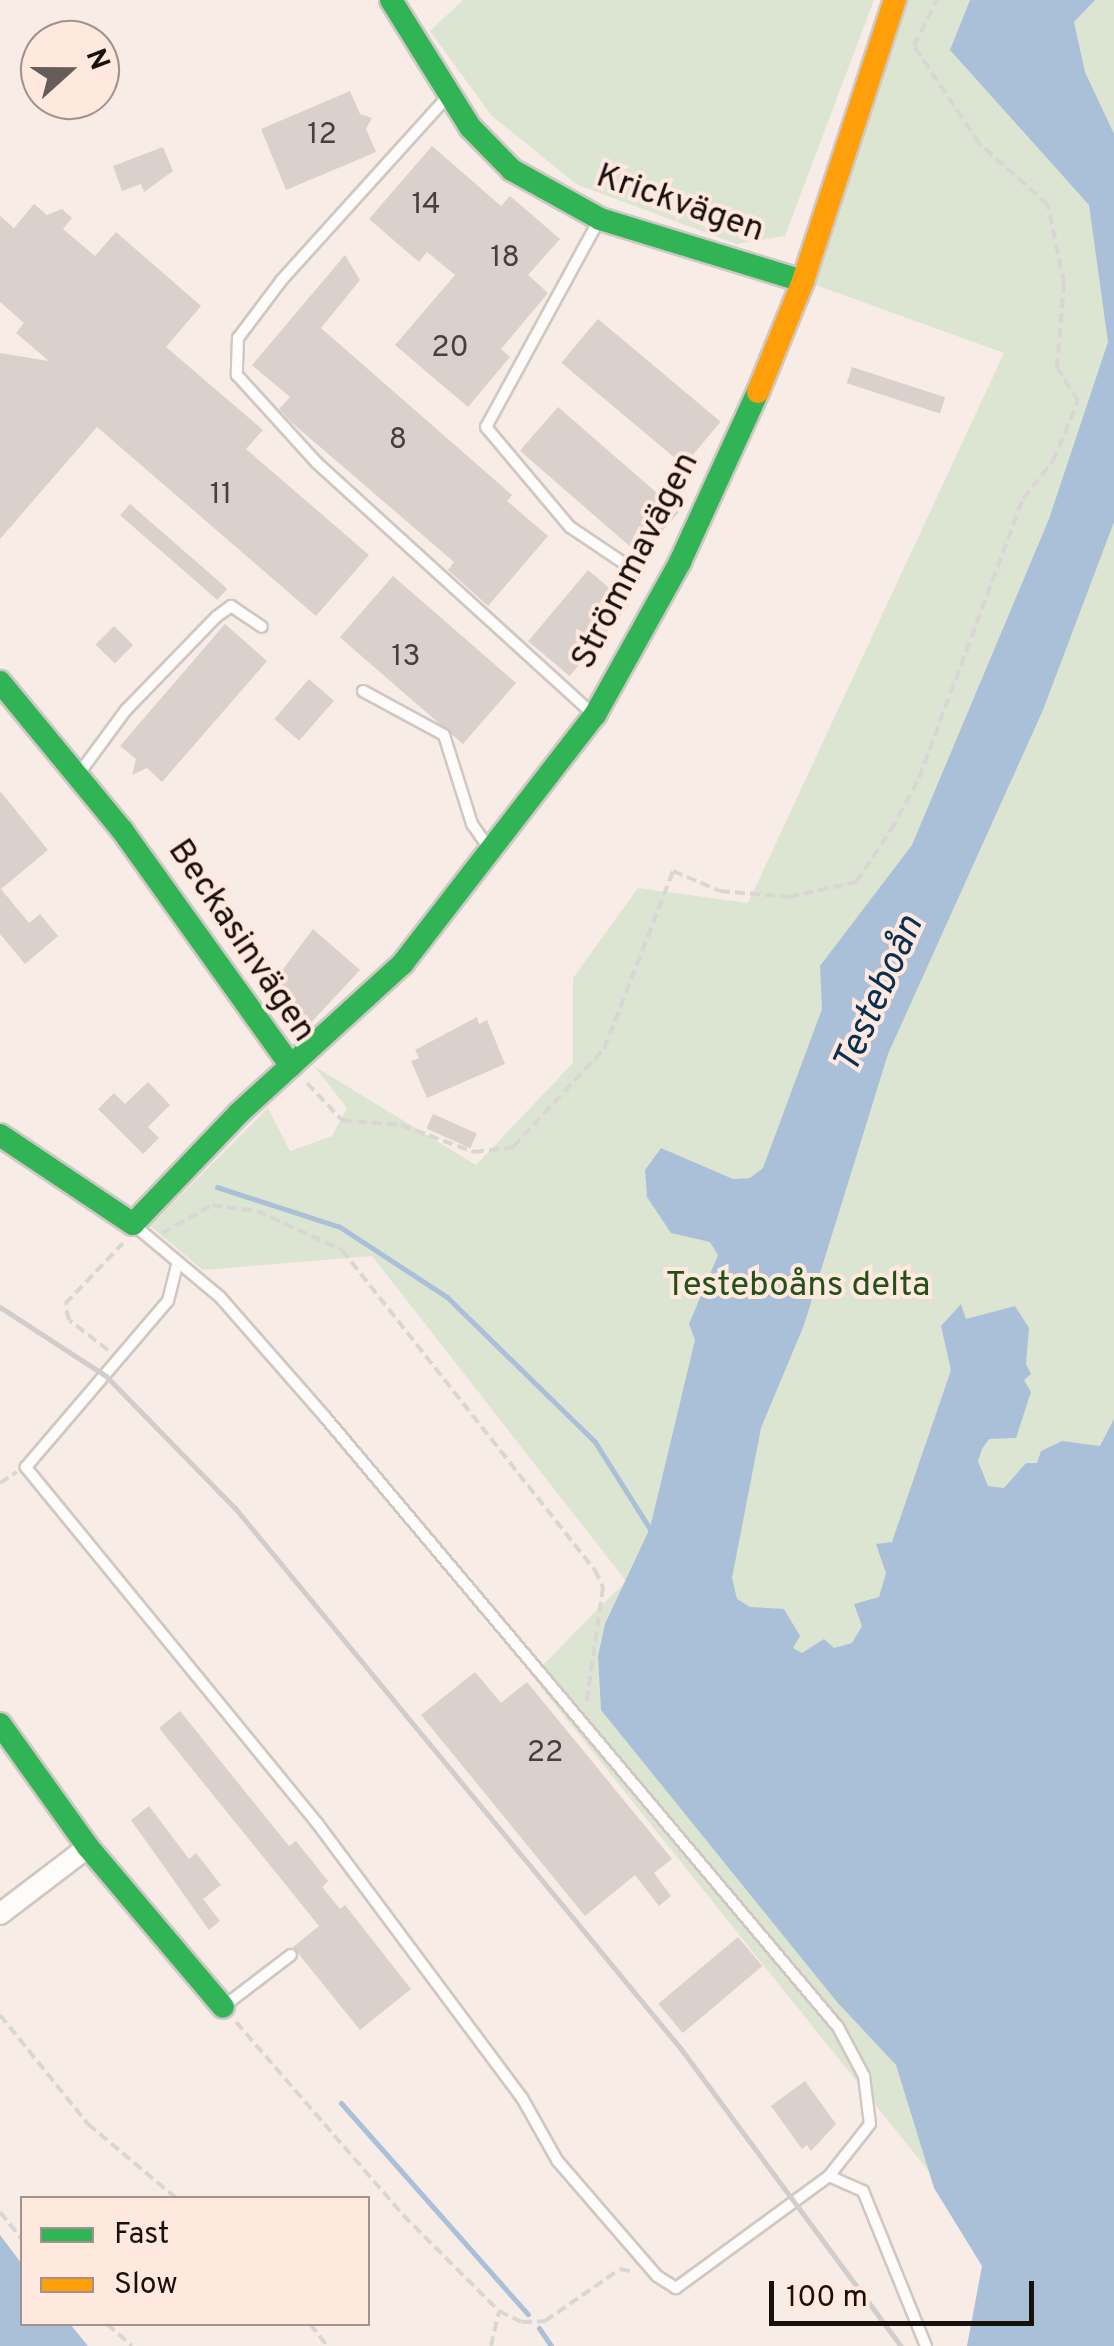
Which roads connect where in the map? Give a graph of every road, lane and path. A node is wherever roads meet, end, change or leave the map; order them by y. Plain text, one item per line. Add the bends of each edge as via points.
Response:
1 (390, 0) edge
2 (895, 0) edge
3 (938, 0) edge
4 (449, 95) junction
5 (600, 219) junction
6 (803, 281) junction
7 (625, 564) dead end
8 (262, 627) dead end
9 (0, 682) edge
10 (363, 691) dead end
11 (595, 715) junction
12 (77, 776) junction
13 (492, 853) junction
14 (291, 1066) junction
15 (0, 1135) edge
16 (141, 1230) junction
17 (177, 1264) junction
18 (120, 1358) junction
19 (0, 1724) edge
20 (583, 1726) junction
21 (88, 1847) junction
22 (0, 1914) edge
23 (292, 1955) dead end
24 (223, 2006) junction
25 (0, 2014) edge
26 (830, 2176) junction
27 (174, 2196) edge
28 (0, 2212) edge
29 (20, 2237) edge
30 (656, 2276) junction
31 (499, 2311) junction
32 (110, 2326) edge
33 (312, 2326) edge
34 (132, 2346) edge
35 (327, 2346) edge
36 (491, 2346) edge
37 (926, 2346) edge

1 - 4 street, Krickvägen
2 - 6 street, Strömmavägen
3 - 14 path via 914,46 979,143 1048,205 1064,283 1057,368 1078,401 1053,460 1023,499 919,778 891,830 856,882 788,896 720,891 673,871 604,1049 512,1147 474,1152 401,1125 342,1120
4 - 5 street, Krickvägen via 512,170
4 - 11 lane via 281,280 238,338 238,375 317,463
5 - 6 street, Krickvägen
5 - 7 lane via 486,426 570,527
6 - 11 street, Strömmavägen via 680,562
8 - 12 lane via 231,606 216,617 126,710
9 - 12 street, Beckasinvägen
10 - 13 lane via 444,735 472,824
11 - 13 street, Strömmavägen
12 - 14 street, Beckasinvägen
13 - 14 street, Strömmavägen via 402,963
14 - 16 street, Beckasinvägen
15 - 16 street
16 - 17 lane
16 - 18 path via 118,1244 66,1304 69,1320
16 - 20 path via 212,1205 257,1212 342,1250 595,1570 603,1587
17 - 18 lane via 168,1301
17 - 20 lane via 234,1312
18 - 30 lane via 26,1467 317,1822 522,2098 557,2160
19 - 21 street
20 - 26 lane via 838,2026 864,2076 870,2124
21 - 22 street
21 - 24 street
23 - 24 lane
24 - 31 path via 403,2215
25 - 27 path via 88,2124
26 - 30 lane via 676,2288
26 - 37 lane via 862,2191
28 - 29 path
30 - 31 path via 620,2269 545,2320 522,2322
31 - 36 path
32 - 34 path
33 - 35 path

